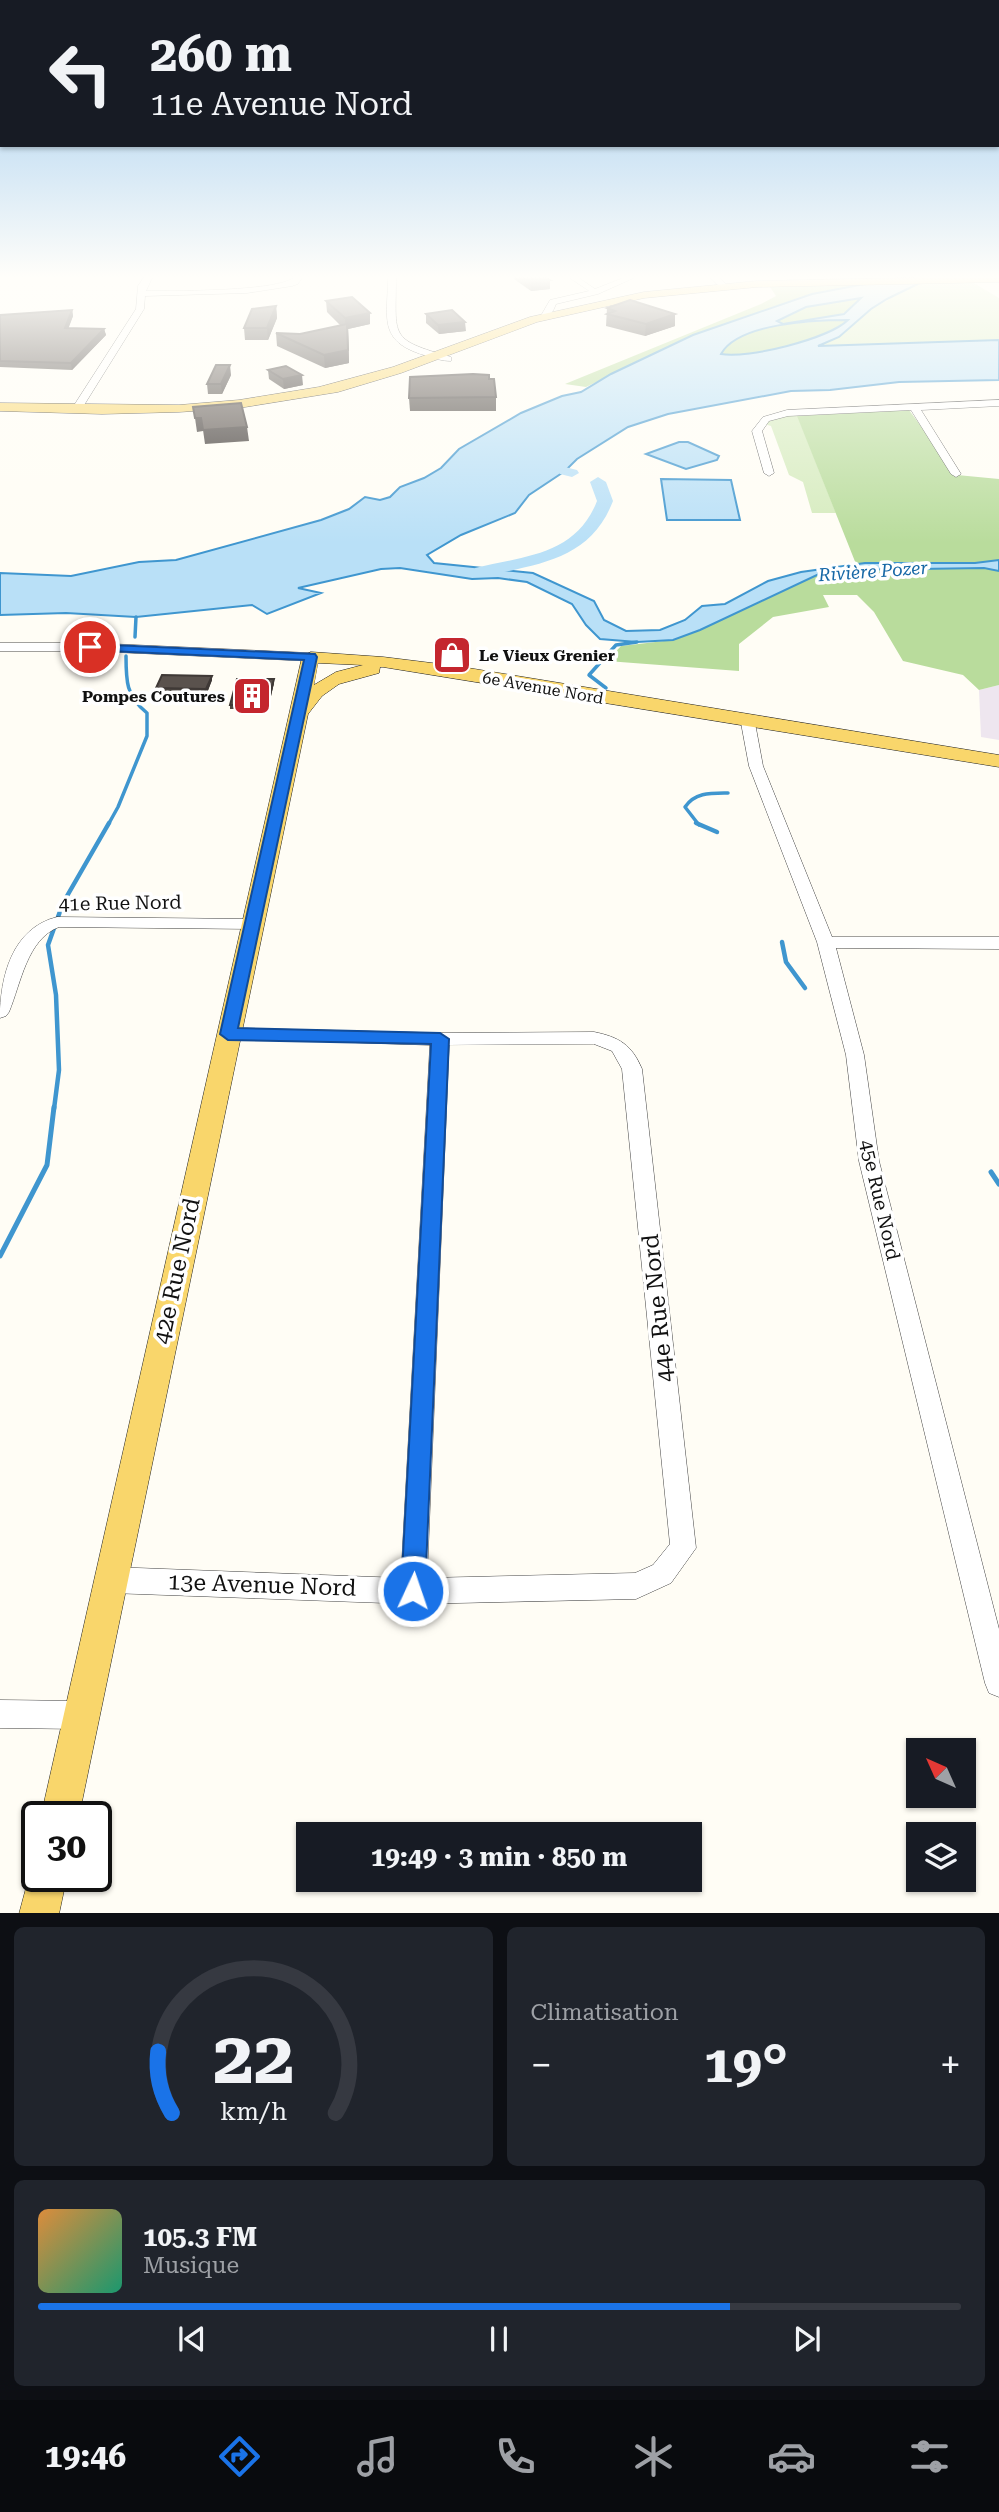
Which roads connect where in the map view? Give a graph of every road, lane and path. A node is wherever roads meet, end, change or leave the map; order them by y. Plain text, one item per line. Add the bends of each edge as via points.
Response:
1 (104, 365) edge
2 (422, 365) edge
3 (995, 403) edge
4 (0, 407) edge
5 (914, 407) junction
6 (76, 410) junction
7 (999, 416) edge
8 (769, 473) dead end
9 (956, 474) dead end
10 (0, 648) edge
11 (306, 657) junction
12 (423, 668) junction
13 (748, 723) junction
14 (298, 726) junction
15 (999, 761) edge
16 (253, 923) junction
17 (827, 942) junction
18 (999, 943) edge
19 (0, 1012) edge
20 (228, 1034) junction
21 (440, 1039) junction
22 (662, 1574) joint
23 (111, 1580) junction
24 (413, 1591) junction
25 (999, 1683) edge
26 (0, 1714) edge
27 (82, 1714) junction
28 (63, 1801) edge
29 (44, 1892) edge
30 (39, 1913) edge

1 - 6 street
2 - 6 main road via 390,378 280,399 205,407
3 - 5 street
3 - 7 street
4 - 6 main road
5 - 8 street via 791,413 766,419 757,431
5 - 9 street
10 - 11 street, 6e Avenue Nord via 189,650
11 - 12 main road, 6e Avenue Nord
11 - 14 main road, 42e Rue Nord via 296,708
12 - 13 main road, 6e Avenue Nord
12 - 14 main road, 42e Rue Nord via 365,670 334,678 311,698
13 - 15 main road, 6e Avenue Nord
13 - 17 street, 45e Rue Nord via 756,766
14 - 16 main road, 42e Rue Nord
16 - 19 street, 41e Rue Nord via 57,922 29,939
16 - 20 main road, 42e Rue Nord
17 - 18 street
17 - 25 street, 45e Rue Nord via 855,1055 869,1161
20 - 21 street
20 - 23 main road, 42e Rue Nord
21 - 22 street, 44e Rue Nord via 594,1038 615,1042 628,1054 683,1548
21 - 24 street
22 - 24 street, 13e Avenue Nord via 636,1586
23 - 24 street, 13e Avenue Nord
23 - 27 main road, 42e Rue Nord
26 - 27 street
27 - 28 main road, 42e Rue Nord
29 - 30 main road

